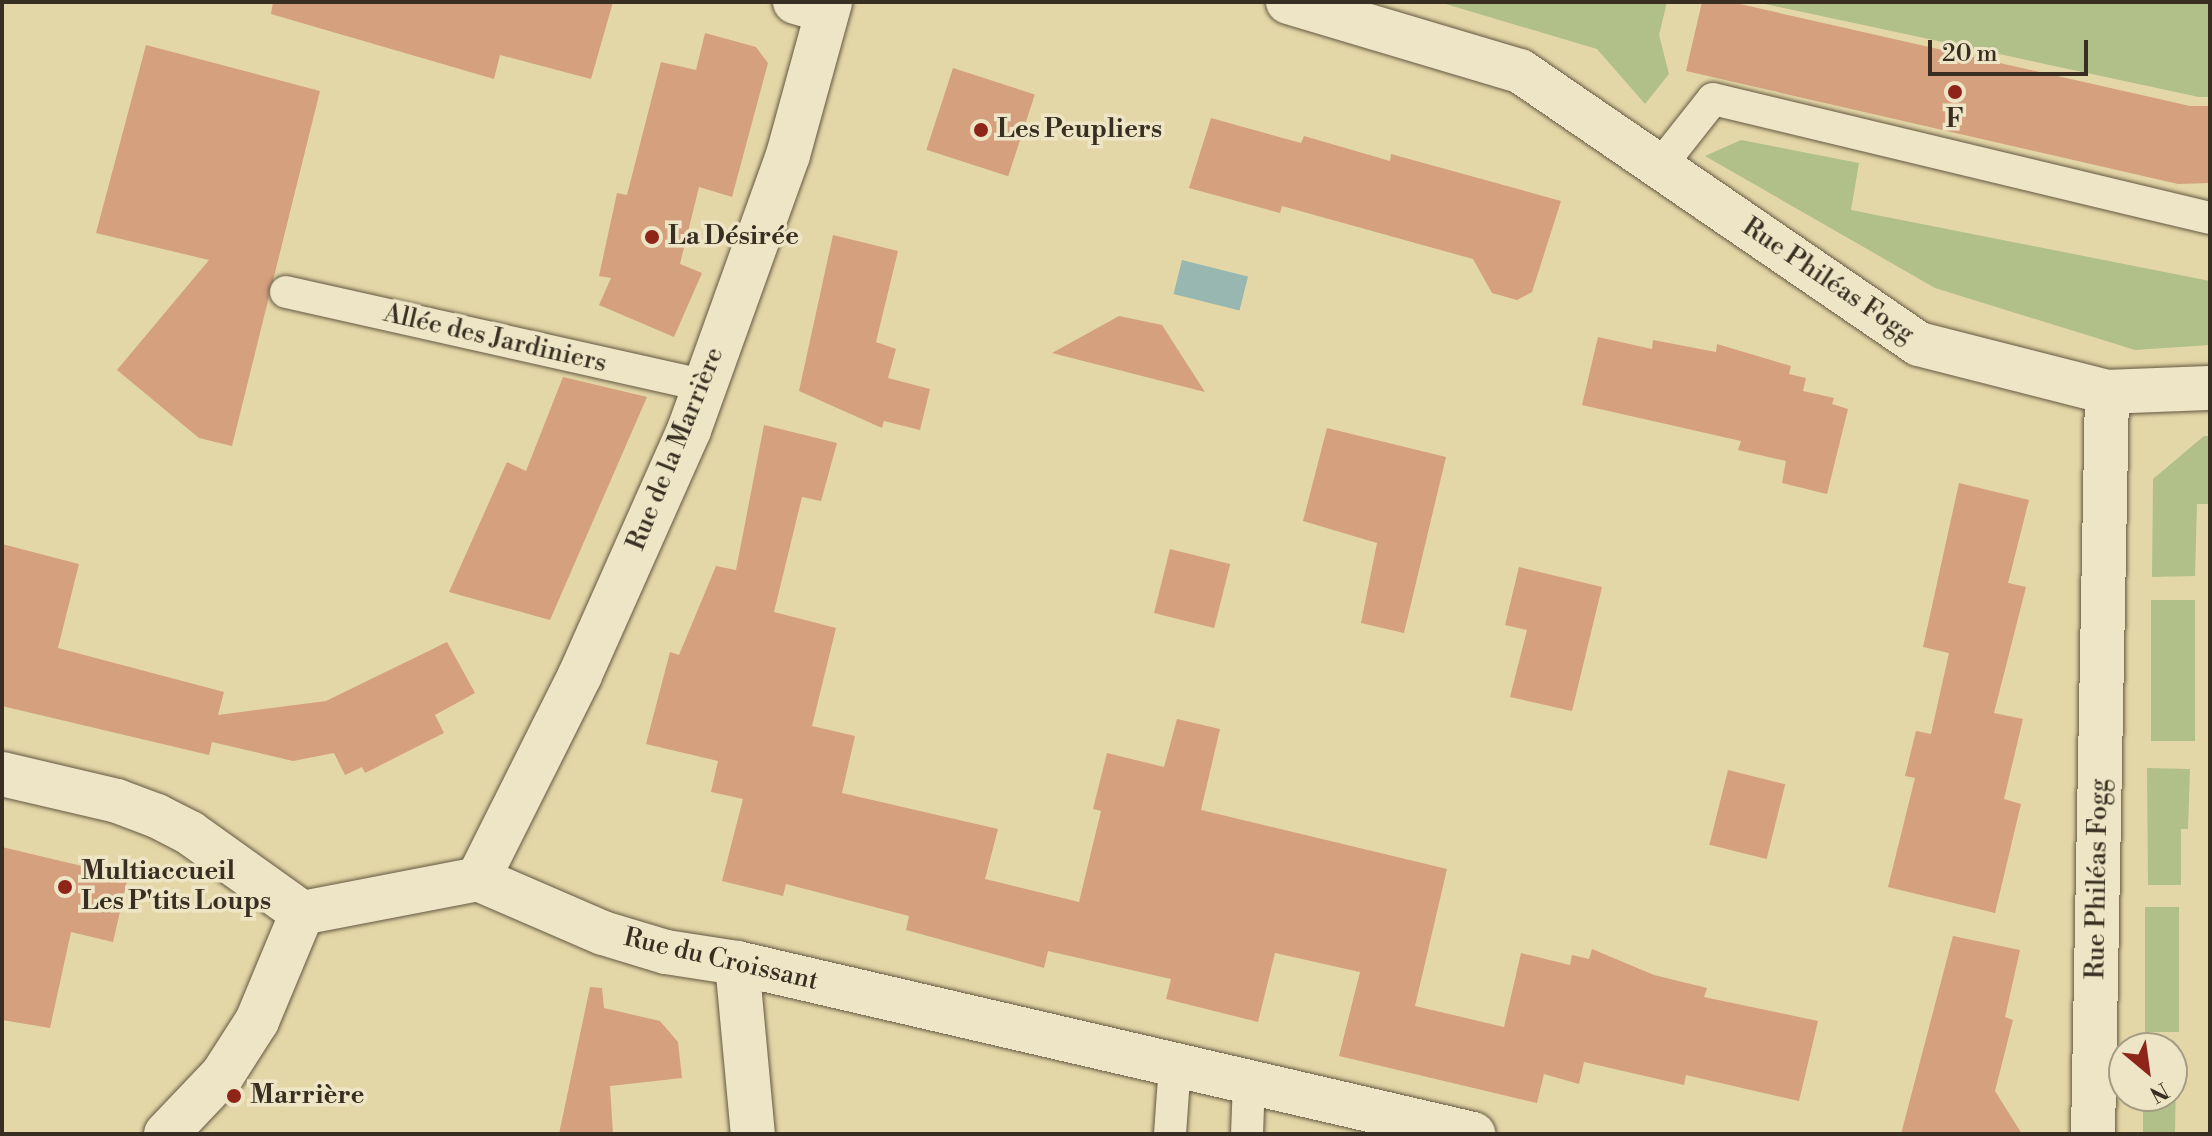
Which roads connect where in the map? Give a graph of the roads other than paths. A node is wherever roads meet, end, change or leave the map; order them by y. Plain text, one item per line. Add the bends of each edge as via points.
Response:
1 (1288, 2) edge
2 (817, 5) edge
3 (1660, 166) junction
4 (2210, 218) edge
5 (286, 292) dead end
6 (705, 386) junction
7 (2210, 388) edge
8 (2107, 392) junction
9 (2, 774) edge
10 (478, 879) junction
11 (302, 913) junction
12 (737, 963) junction
13 (1175, 1065) junction
14 (1249, 1083) junction
15 (166, 1134) edge
16 (753, 1134) edge
17 (1170, 1134) edge
18 (1247, 1134) edge
19 (1473, 1134) edge
20 (2093, 1134) edge

1 - 3 street, Rue Philéas Fogg via 1520,71
2 - 6 street, Rue de la Marrière via 788,155
3 - 4 lane via 1713,99
3 - 8 street, Rue Philéas Fogg via 1919,344
5 - 6 lane, Allée des Jardiniers
6 - 10 street, Rue de la Marrière via 580,675
7 - 8 street
8 - 20 street, Rue Philéas Fogg
9 - 11 street via 157,816 190,833
10 - 11 street
10 - 12 street, Rue du Croissant via 603,933 666,952
11 - 15 street via 257,1021 223,1074
12 - 13 street, Rue du Croissant
12 - 16 street
13 - 14 street, Rue du Croissant
13 - 17 lane
14 - 18 lane
14 - 19 street, Rue du Croissant

